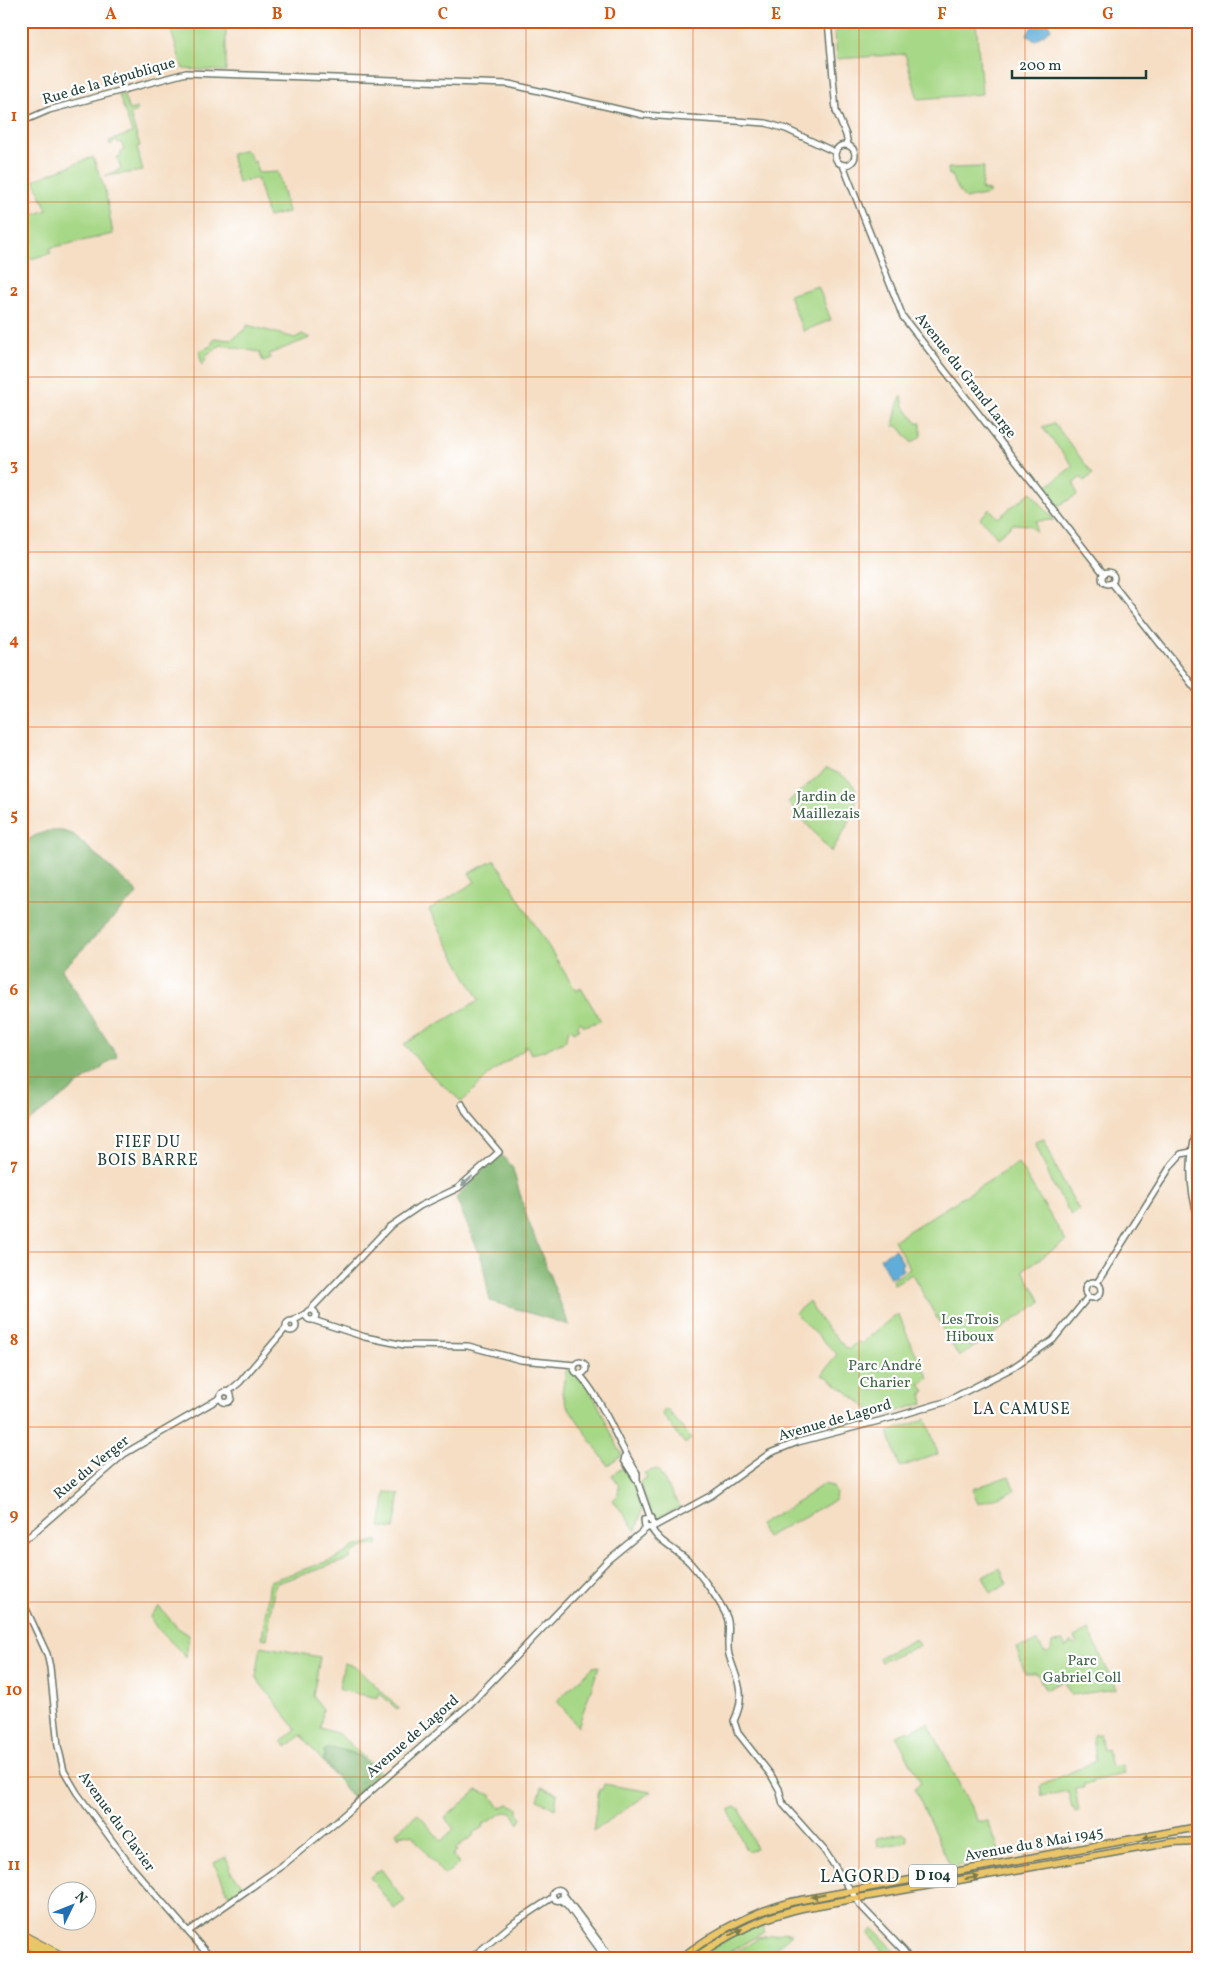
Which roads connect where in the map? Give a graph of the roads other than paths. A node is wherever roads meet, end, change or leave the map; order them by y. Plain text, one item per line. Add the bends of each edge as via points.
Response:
1 (828, 21) edge
2 (21, 122) edge
3 (846, 134) junction
4 (841, 145) junction
5 (848, 145) junction
6 (835, 152) junction
7 (845, 167) junction
8 (1198, 692) edge
9 (462, 1104) dead end
10 (1198, 1126) edge
11 (1191, 1152) junction
12 (1198, 1218) edge
13 (1097, 1283) junction
14 (1088, 1297) junction
15 (311, 1315) junction
16 (295, 1323) junction
17 (288, 1330) junction
18 (574, 1366) junction
19 (582, 1373) junction
20 (230, 1394) junction
21 (221, 1400) junction
22 (649, 1523) junction
23 (31, 1535) junction
24 (21, 1540) edge
25 (21, 1545) edge
26 (21, 1598) edge
27 (1198, 1827) edge
28 (1198, 1840) edge
29 (850, 1891) junction
30 (563, 1894) junction
31 (553, 1897) junction
32 (855, 1898) junction
33 (560, 1900) junction
34 (189, 1931) junction
35 (21, 1934) edge
36 (21, 1941) edge
37 (52, 1958) edge
38 (66, 1958) edge
39 (211, 1958) edge
40 (470, 1958) edge
41 (606, 1958) edge
42 (611, 1958) edge
43 (681, 1958) edge
44 (694, 1958) edge
45 (908, 1958) edge

1 - 3 street via 836,112
2 - 6 street, Rue de la République via 49,110 186,73 521,85 642,115 766,123
3 - 4 street
3 - 5 street
4 - 5 street
4 - 6 street
5 - 7 street via 855,155
6 - 7 street via 837,162
7 - 8 street, Avenue du Grand Large via 903,316 1104,574 1112,574 1112,583
9 -> 15 street via 499,1152 458,1188 389,1228 315,1304
10 - 11 street
11 - 12 street via 1191,1183
11 - 13 street via 1181,1154 1172,1164
13 - 14 street via 1086,1285
13 - 14 street via 1101,1289 1099,1296
14 - 22 street, Avenue de Lagord via 1064,1329 1039,1351 1012,1368 944,1402 785,1447 756,1463 712,1495 661,1521
15 - 16 street
15 - 18 street via 324,1324 404,1345 468,1346 521,1360
16 - 17 street via 295,1329
16 - 17 street via 287,1322
17 - 20 street
18 - 19 street
18 - 19 street via 584,1363 586,1368
19 - 22 street via 598,1397 624,1460 637,1480
20 - 21 street via 222,1393
20 - 21 street via 229,1402
21 - 23 street, Rue du Verger via 124,1454
22 - 29 street via 655,1534 701,1576 728,1620 728,1652 741,1686 740,1709 734,1725 738,1734 771,1775 783,1804 824,1850
22 - 34 street, Avenue de Lagord via 608,1560 469,1705 283,1865
23 - 24 street, Rue du Verger
23 - 25 street
26 - 34 street, Avenue du Clavier via 47,1654 64,1771 130,1865
27 -> 29 main road, Avenue du 8 Mai 1945 / D 104
32 -> 28 main road, Avenue du 8 Mai 1945 / D 104
29 - 32 street
29 -> 43 main road, Avenue du 8 Mai 1945 / D 104 via 758,1912 724,1928
30 - 31 street via 557,1889
30 - 33 street
30 - 42 street
31 - 33 street
31 - 40 street
44 -> 32 main road, Avenue du 8 Mai 1945 / D 104 via 728,1936 769,1917
32 - 45 street
33 - 41 street via 568,1906
34 - 39 street, Avenue du Clavier
35 - 38 highway
36 - 37 highway

